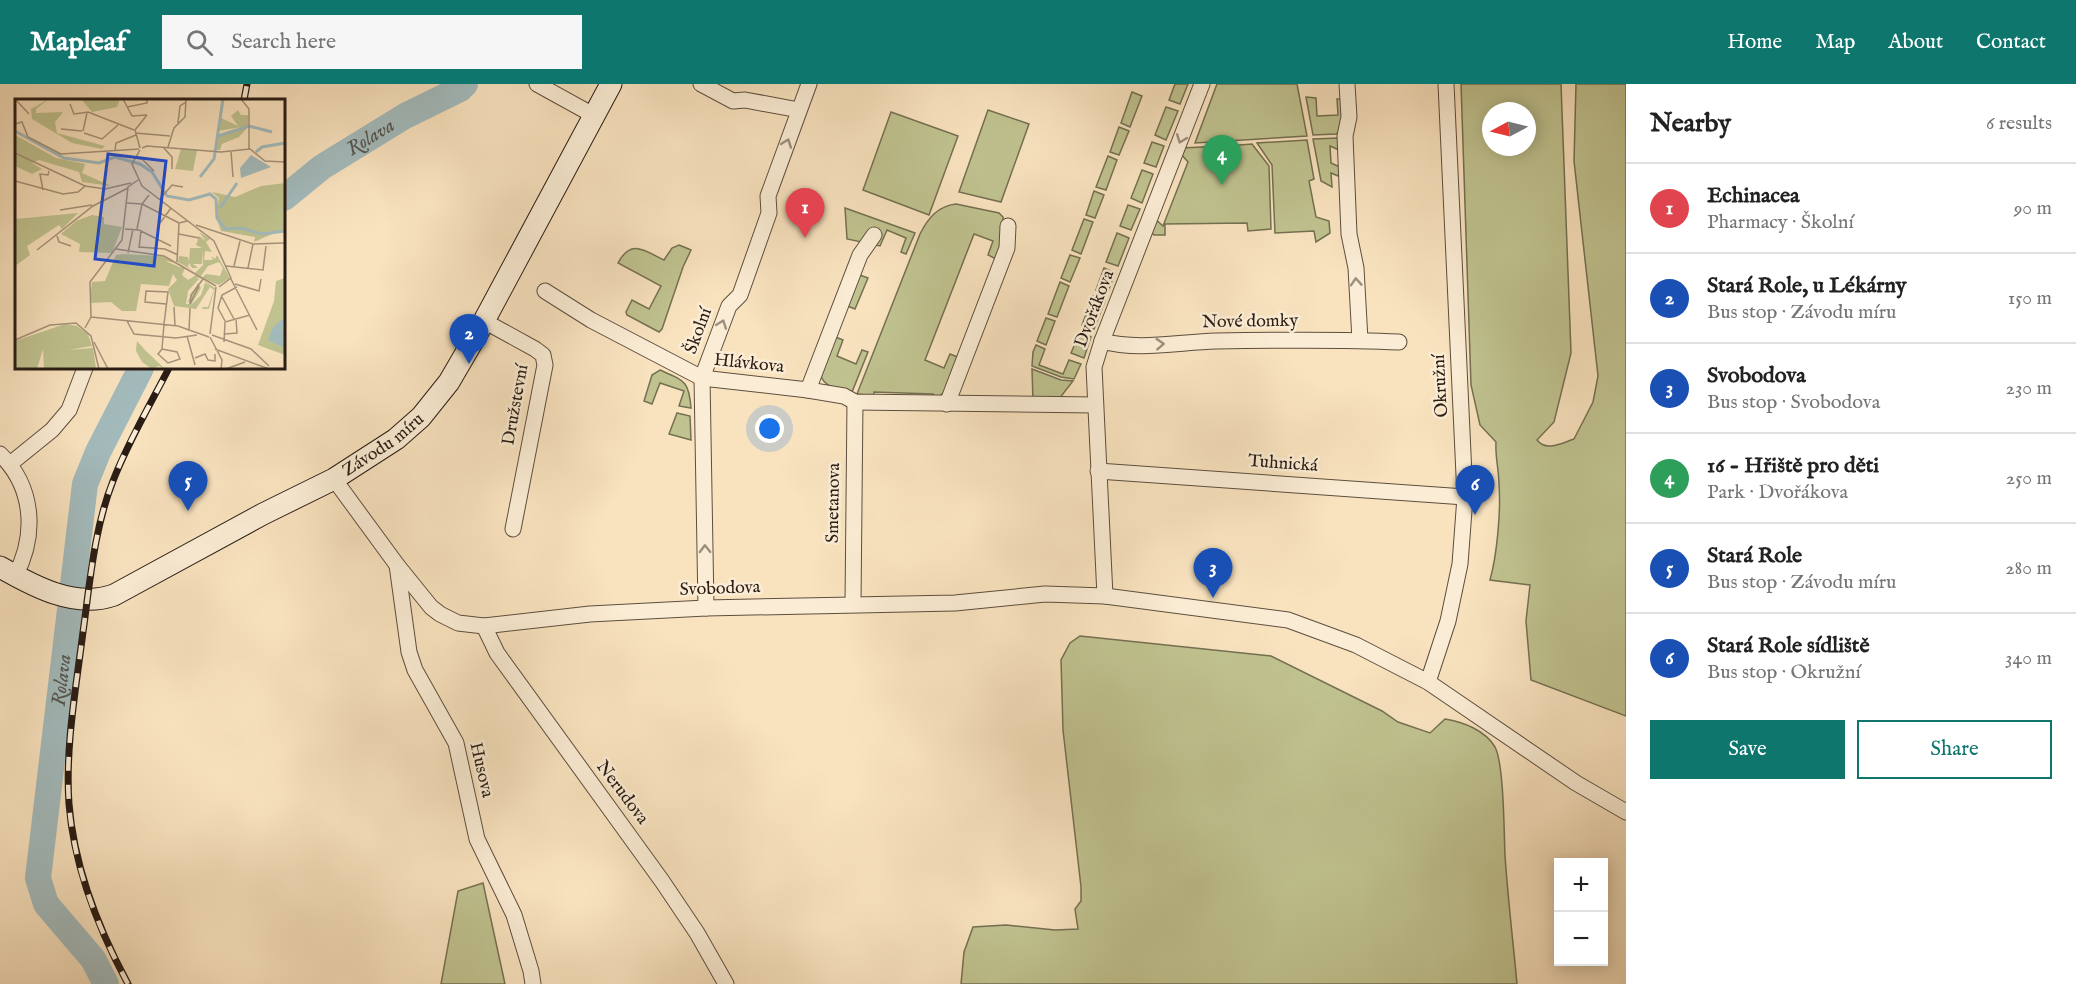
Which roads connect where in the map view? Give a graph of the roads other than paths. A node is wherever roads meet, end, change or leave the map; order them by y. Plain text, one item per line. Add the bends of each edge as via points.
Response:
1 (537, 84) edge
2 (611, 84) edge
3 (701, 84) edge
4 (809, 84) edge
5 (1202, 84) edge
6 (1347, 84) edge
7 (1446, 84) edge
8 (799, 110) junction
9 (595, 116) junction
10 (1008, 226) dead end
11 (874, 235) dead end
12 (545, 291) dead end
13 (484, 321) junction
14 (1360, 340) junction
15 (1102, 341) junction
16 (1399, 342) dead end
17 (85, 369) edge
18 (702, 378) junction
19 (808, 390) junction
20 (855, 402) junction
21 (946, 404) junction
22 (1095, 405) junction
23 (5, 459) edge
24 (1098, 471) junction
25 (334, 480) junction
26 (1466, 496) junction
27 (513, 529) dead end
28 (397, 565) junction
29 (8, 571) edge
30 (1105, 596) junction
31 (853, 604) junction
32 (706, 608) junction
33 (484, 626) junction
34 (1428, 682) junction
35 (1626, 812) edge
36 (532, 984) edge
37 (726, 984) edge

1 - 9 street
2 - 9 main road, Závodu míru
3 - 8 street via 734,101
4 - 8 street, Školní
5 -> 15 street, Dvořákova
14 -> 6 street via 1349,223
7 - 26 street, Okružní
18 -> 8 street, Školní via 729,306 740,295 769,213 768,196
9 - 13 main road, Závodu míru
10 - 21 street via 1007,248
11 - 19 street via 860,255
12 - 18 street, Hlávkova via 591,320
13 - 25 main road, Závodu míru via 449,382 421,417 396,439
13 - 27 street, Družstevní via 535,349 543,355 545,366
15 -> 14 street, Nové domky via 1120,346
14 - 16 street, Nové domky
15 - 22 street, Dvořákova via 1094,367
17 - 23 street via 69,410 52,430
18 - 19 street, Hlávkova
32 -> 18 street, Školní
19 - 20 street, Hlávkova via 844,396
20 - 21 street, Hlávkova
20 - 31 street, Smetanova
21 - 22 street, Hlávkova
22 - 24 street, Dvořákova
23 - 29 street via 26,499 30,527 22,563
24 - 26 street, Tuhnická
24 - 30 street, Dvořákova
25 - 28 street, Svobodova
25 - 29 main road, Závodu míru via 102,599 45,591
26 - 34 street, Okružní via 1460,564 1448,621
28 - 33 street, Svobodova via 440,614 458,623
28 - 36 street, Husova via 409,652 456,743 477,839 514,915
30 - 31 street, Svobodova via 1046,594 955,603
30 - 34 street, Svobodova via 1288,620 1356,645
31 - 32 street, Svobodova
32 - 33 street, Svobodova via 590,614
33 - 37 street, Nerudova via 497,653 698,933
34 - 35 street, Svobodova via 1576,783

